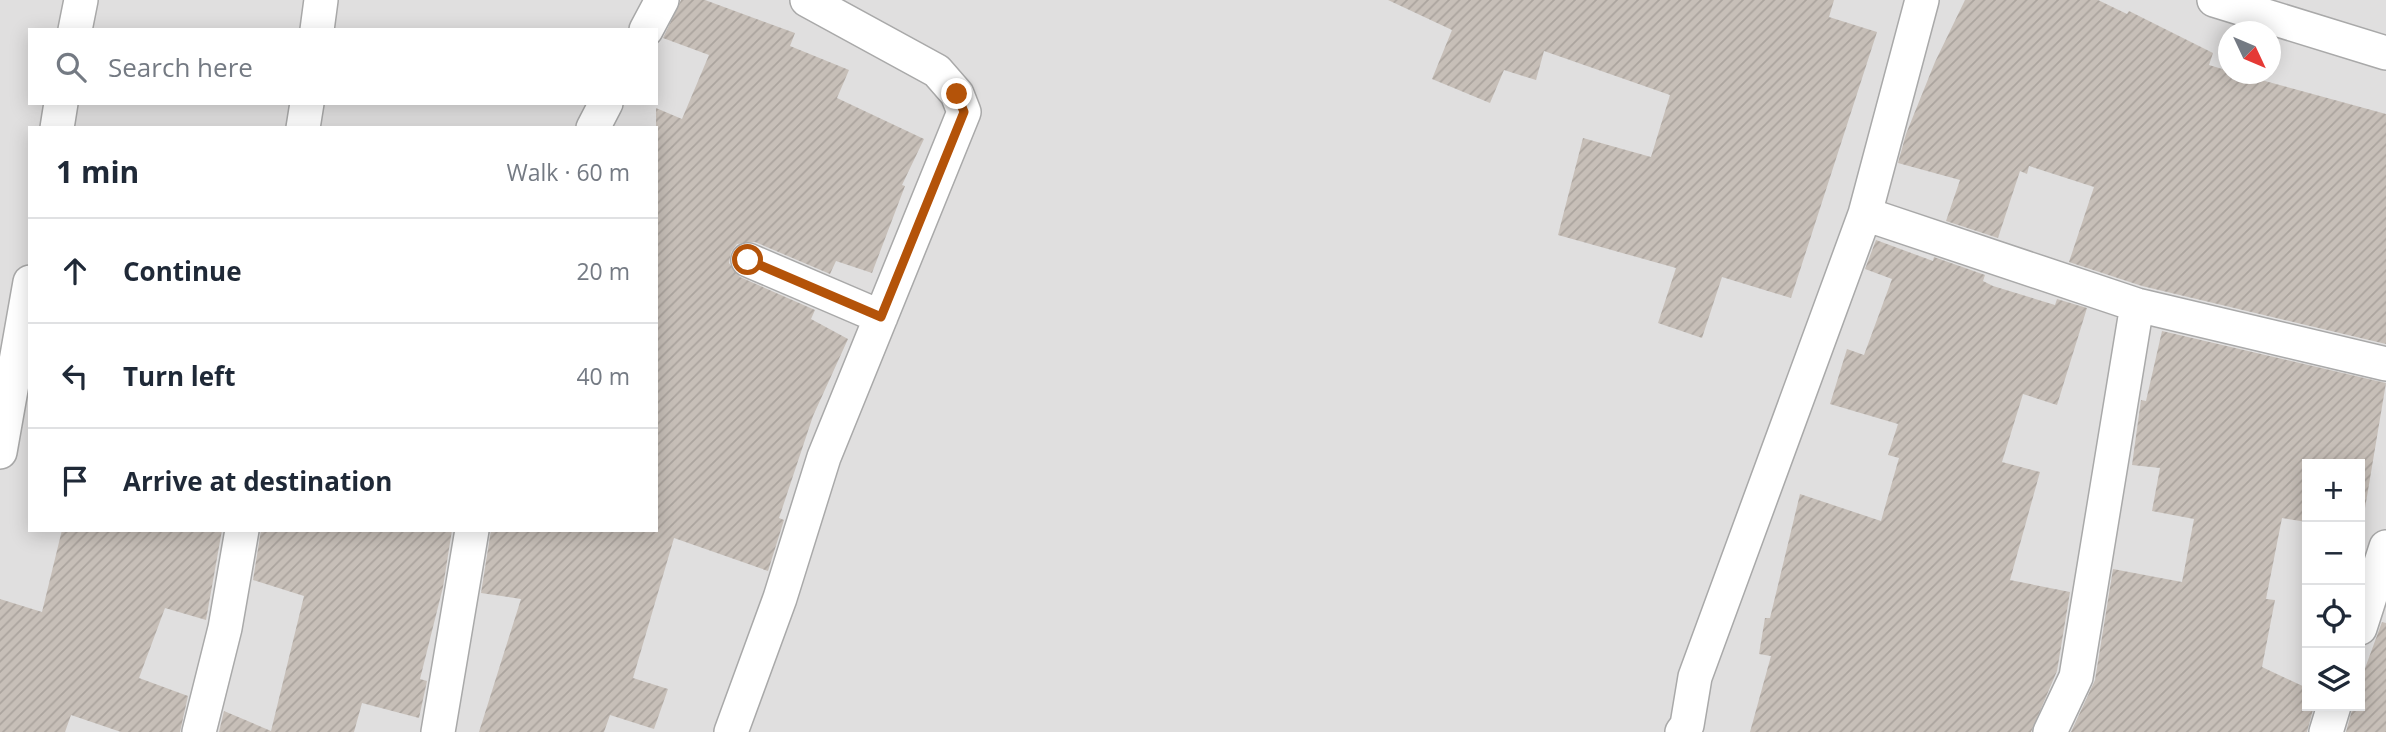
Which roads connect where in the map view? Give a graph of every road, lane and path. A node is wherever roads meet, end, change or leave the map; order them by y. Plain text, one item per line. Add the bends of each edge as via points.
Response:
1 (81, 0) edge
2 (321, 0) edge
3 (662, 0) edge
4 (807, 0) edge
5 (1922, 0) edge
6 (2214, 0) edge
7 (75, 28) edge
8 (317, 28) edge
9 (647, 28) edge
10 (2386, 54) edge
11 (61, 105) edge
12 (307, 105) edge
13 (605, 105) edge
14 (57, 126) edge
15 (303, 126) edge
16 (594, 126) edge
17 (1865, 214) junction
18 (748, 260) dead end
19 (28, 293) edge
20 (2137, 305) junction
21 (881, 317) junction
22 (2386, 364) edge
23 (0, 452) edge
24 (242, 532) edge
25 (472, 532) edge
26 (2386, 547) edge
27 (2365, 612) edge
28 (2332, 711) edge
29 (199, 732) edge
30 (438, 732) edge
31 (731, 732) edge
32 (1682, 732) edge
33 (2050, 732) edge
34 (2326, 732) edge

1 - 7 street
2 - 8 street
3 - 9 street
4 - 21 street via 937,71 957,94 964,112
5 - 17 street
6 - 10 street
11 - 14 street
12 - 15 street
13 - 16 street
17 - 20 street
17 - 32 street via 1695,677
18 - 21 street
19 - 23 street
20 - 22 street
20 - 33 street via 2076,677
21 - 31 street via 824,457
24 - 29 street via 225,628
25 - 30 street
26 - 27 street
28 - 34 street

